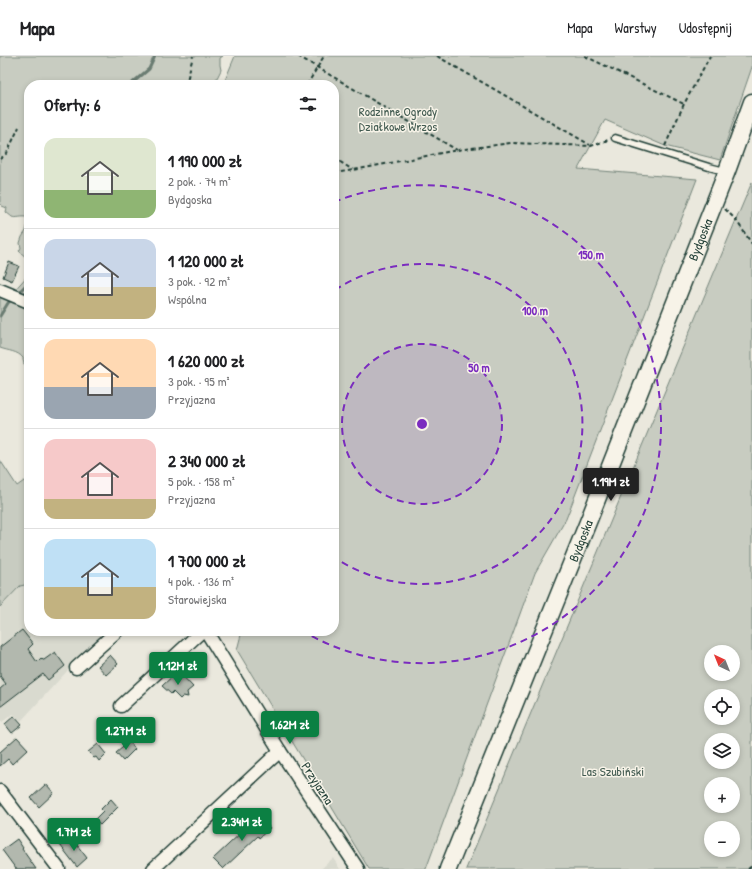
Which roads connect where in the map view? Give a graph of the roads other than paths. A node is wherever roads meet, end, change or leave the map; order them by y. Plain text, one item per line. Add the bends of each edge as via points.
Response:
1 (752, 102) edge
2 (614, 138) road end
3 (727, 172) junction
4 (0, 290) edge
5 (24, 300) edge
6 (111, 636) edge
7 (197, 636) edge
8 (209, 636) edge
9 (76, 668) dead end
10 (121, 706) dead end
11 (280, 751) junction
12 (0, 791) edge
13 (59, 869) edge
14 (153, 869) edge
15 (358, 869) edge
16 (448, 869) edge

1 - 3 main road, Bydgoska
2 - 3 lane
3 - 16 main road, Bydgoska
4 - 5 street
6 - 9 street
7 - 10 street
8 - 11 street, Przyjazna
11 - 14 street
11 - 15 street, Przyjazna
12 - 13 street

